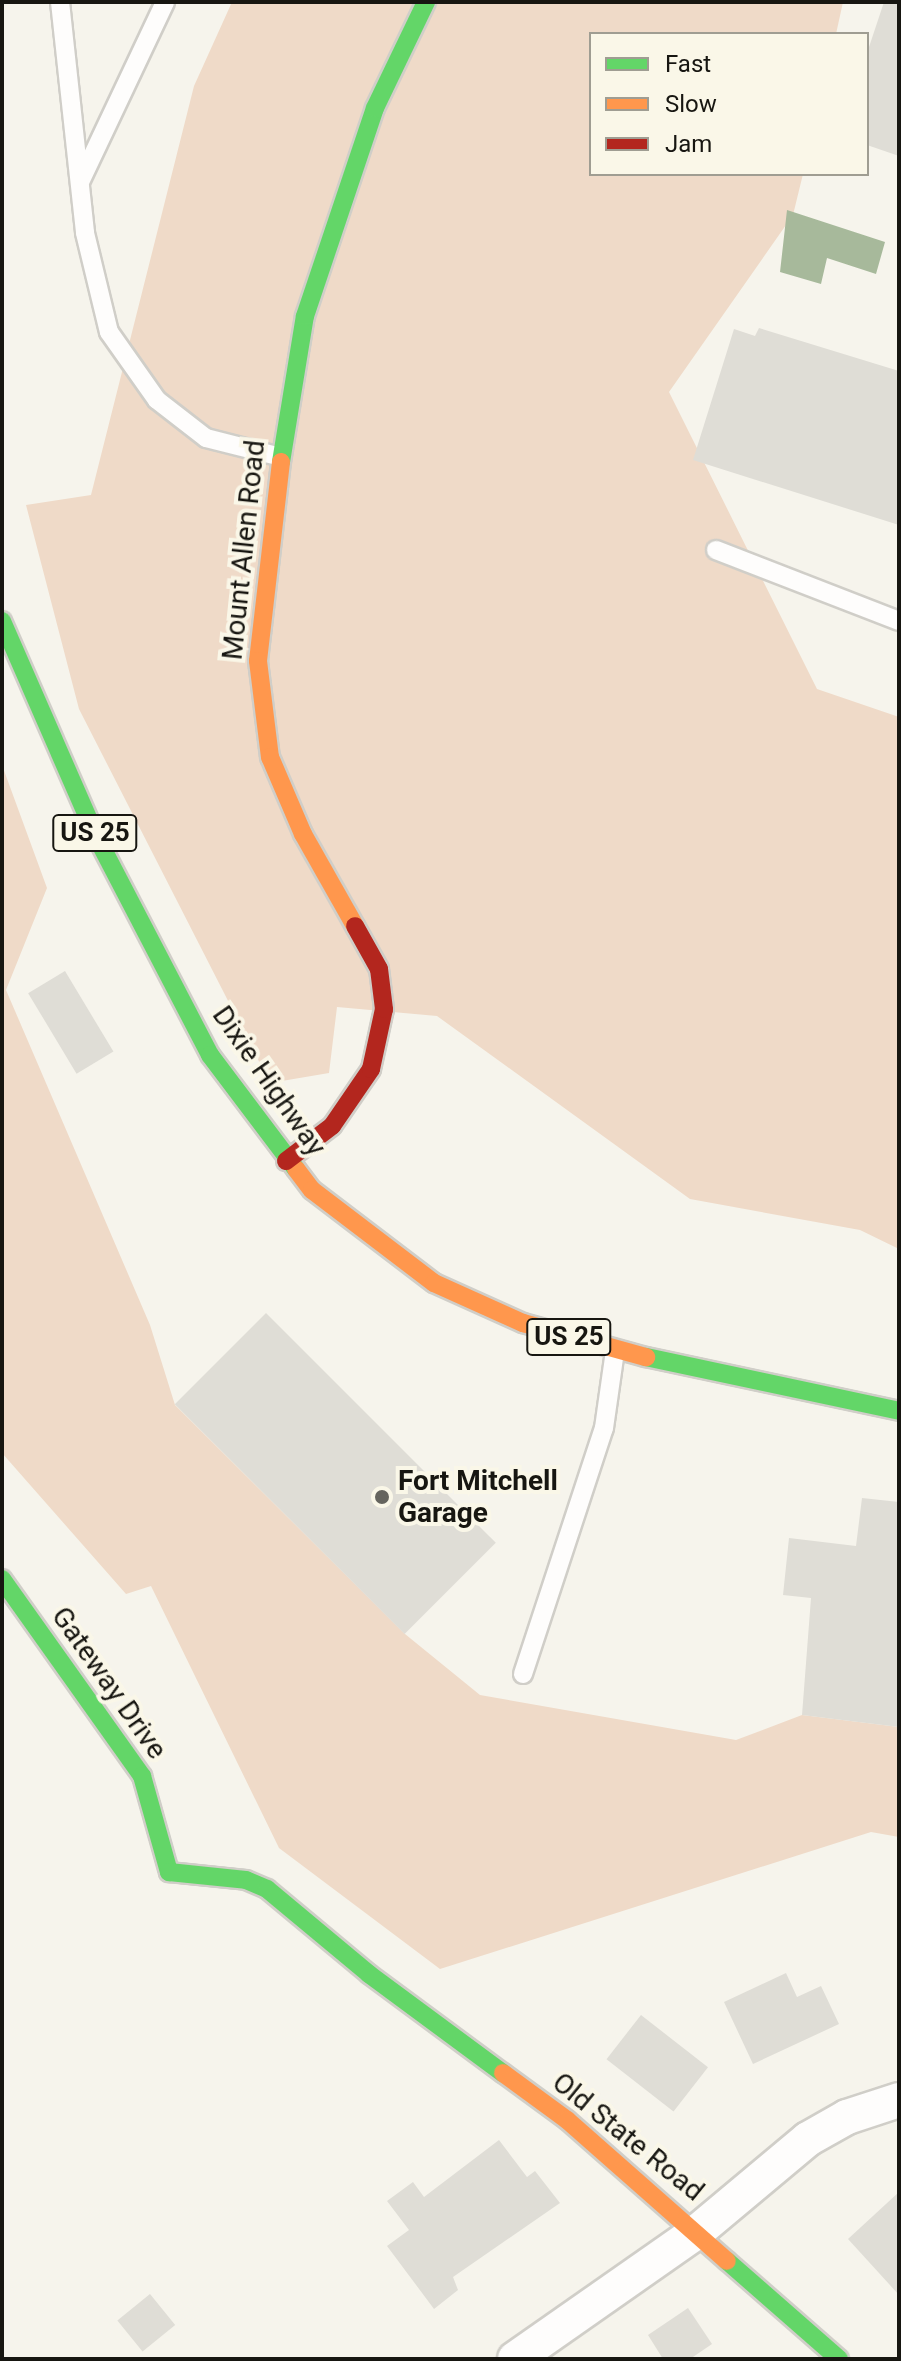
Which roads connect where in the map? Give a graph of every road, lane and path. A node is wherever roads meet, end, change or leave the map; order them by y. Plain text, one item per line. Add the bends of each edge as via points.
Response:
1 (60, 2) edge
2 (165, 2) edge
3 (426, 2) edge
4 (80, 182) junction
5 (281, 457) junction
6 (716, 550) dead end
7 (2, 621) edge
8 (899, 621) edge
9 (286, 1161) junction
10 (615, 1351) junction
11 (899, 1411) edge
12 (2, 1579) edge
13 (523, 1674) dead end
14 (169, 1872) joint
15 (899, 2100) edge
16 (698, 2231) junction
17 (515, 2359) edge
18 (839, 2359) edge

1 - 4 lane
2 - 4 lane
3 - 5 street, Mount Allen Road via 375,108 305,316
4 - 5 lane via 85,233 109,332 157,400 206,438
5 - 9 street, Mount Allen Road via 258,661 270,757 303,834 379,969 384,1009 371,1069 332,1126
6 - 8 lane
7 - 9 street, Dixie Highway / US 25 via 95,834 210,1055
9 - 10 street, Dixie Highway / US 25 via 312,1190 434,1283 523,1323
10 - 11 street, Dixie Highway / US 25
10 - 13 lane via 604,1428
12 - 14 street, Gateway Drive via 142,1776
14 - 16 street, Old State Road via 246,1880 267,1889 369,1974 567,2120
15 - 16 street via 847,2117 808,2139
16 - 17 street
16 - 18 street, Old State Road

